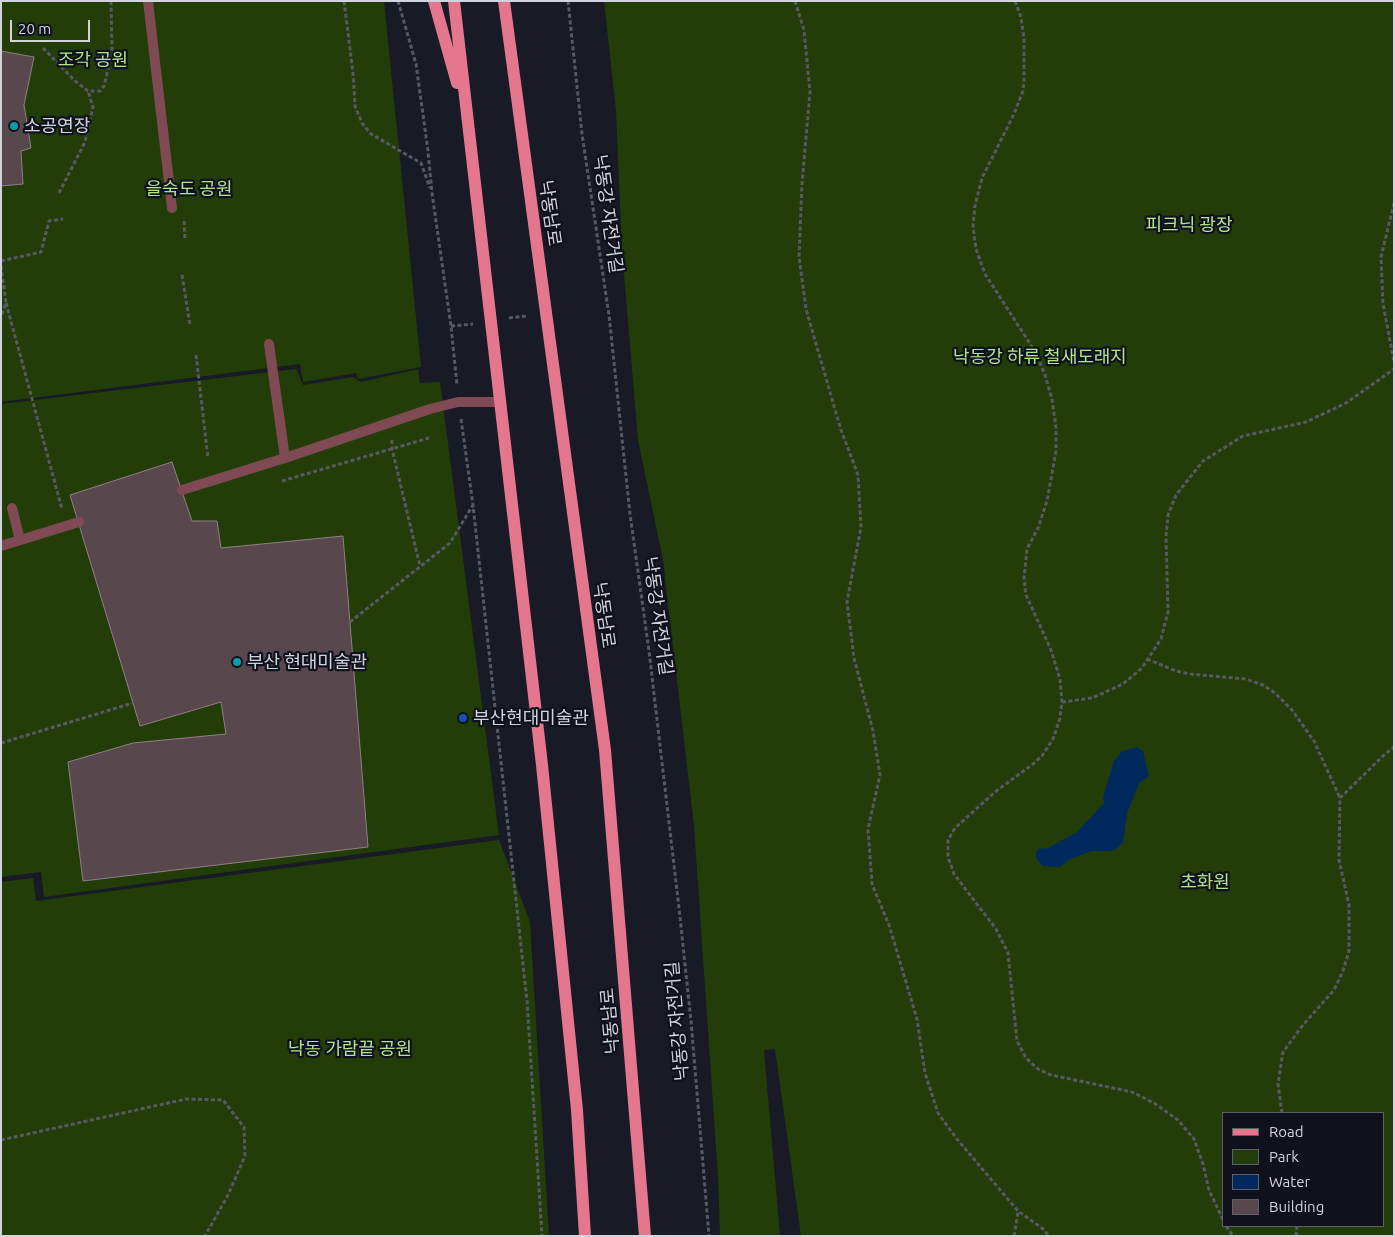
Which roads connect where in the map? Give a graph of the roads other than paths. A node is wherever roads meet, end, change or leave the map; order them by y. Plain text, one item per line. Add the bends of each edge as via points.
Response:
1 (148, 1) edge
2 (434, 1) edge
3 (454, 1) edge
4 (504, 1) edge
5 (468, 118) junction
6 (172, 208) dead end
7 (269, 344) dead end
8 (501, 402) junction
9 (285, 458) junction
10 (182, 490) dead end
11 (12, 508) dead end
12 (79, 522) dead end
13 (20, 540) junction
14 (1, 546) edge
15 (584, 1236) edge
16 (645, 1236) edge

1 - 6 lane
2 - 5 main road
3 - 5 main road
4 - 16 main road, 낙동남로 via 604,750
5 - 8 main road
7 - 9 lane
8 - 9 lane via 458,402
8 - 15 main road via 577,1110
9 - 10 lane
11 - 13 lane
12 - 13 lane
13 - 14 lane

